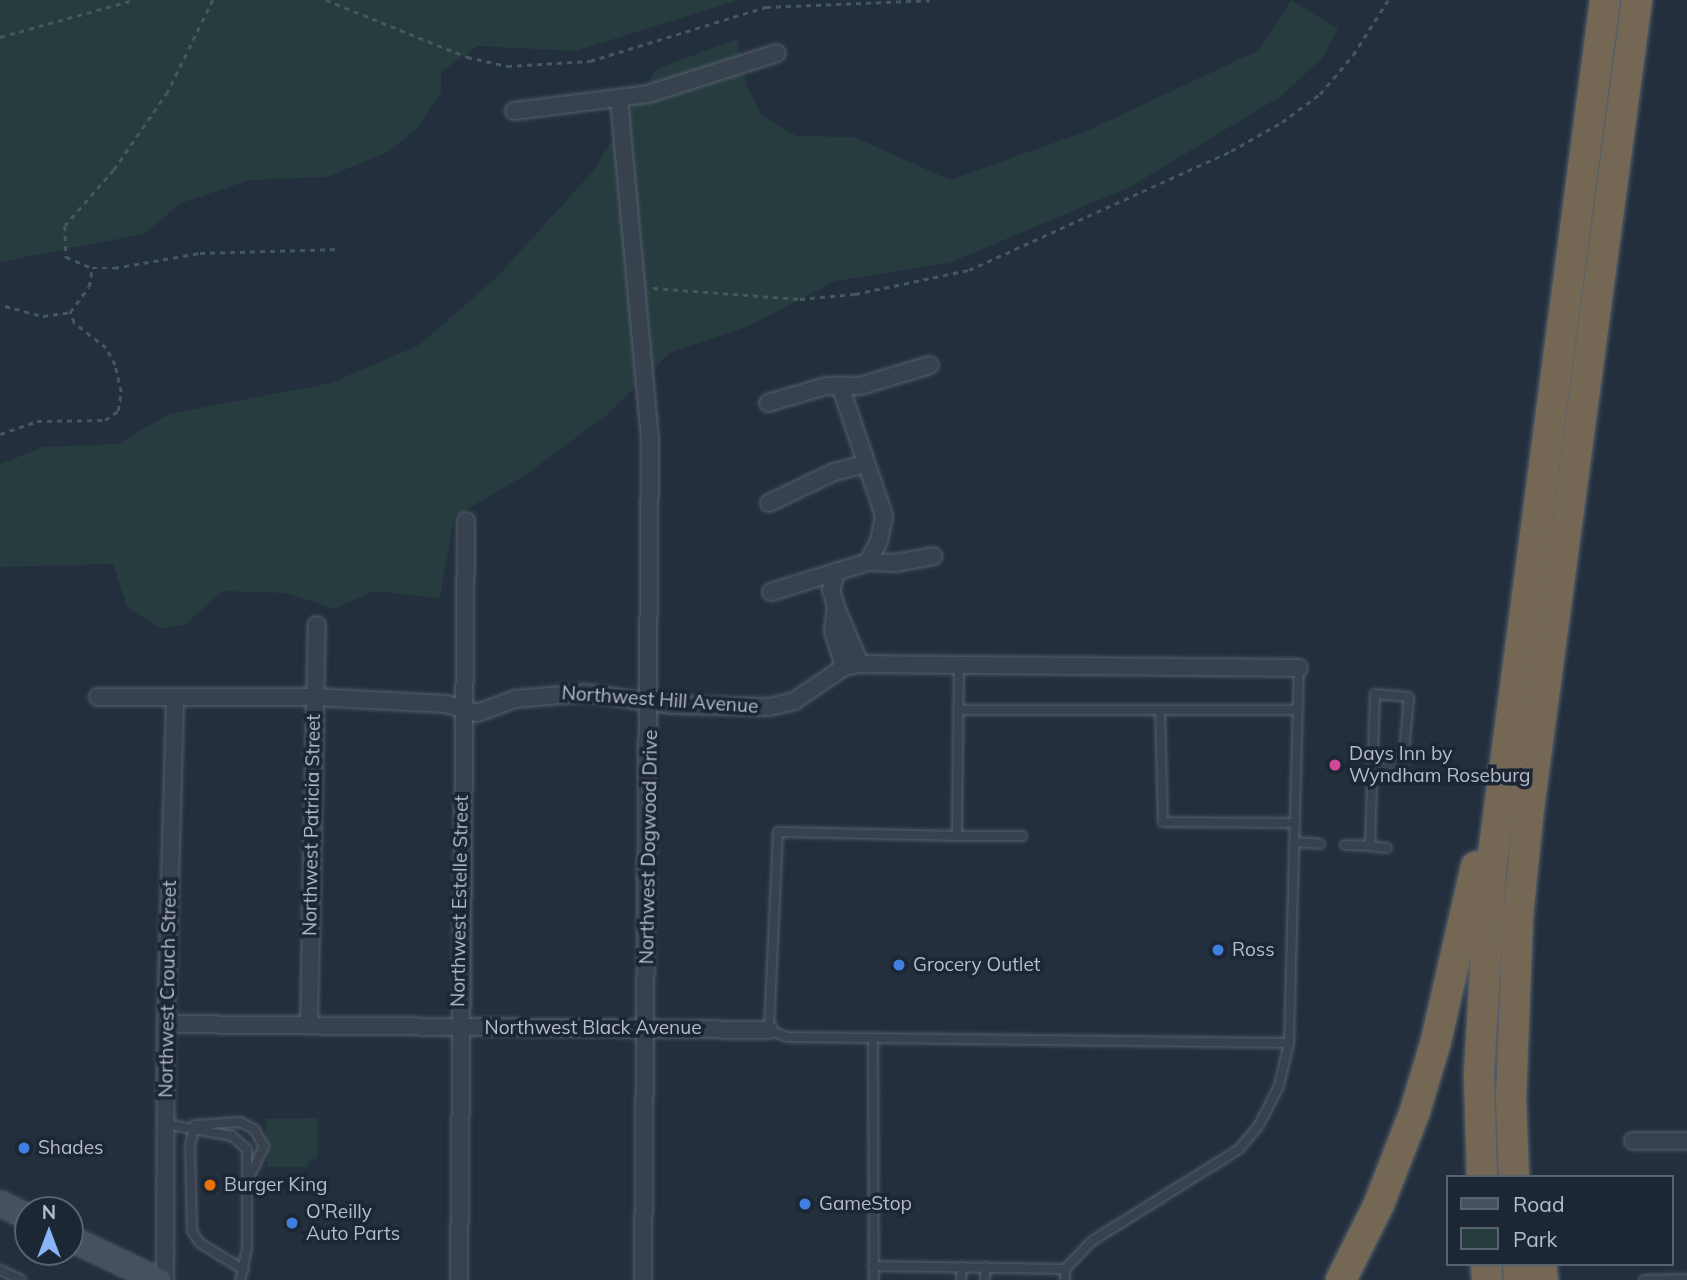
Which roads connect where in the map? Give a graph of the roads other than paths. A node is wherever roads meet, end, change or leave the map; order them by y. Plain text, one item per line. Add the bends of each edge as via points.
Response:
1 (1605, 0) edge
2 (1637, 0) edge
3 (777, 52) dead end
4 (619, 99) junction
5 (514, 111) dead end
6 (930, 365) dead end
7 (840, 385) junction
8 (768, 403) dead end
9 (863, 465) junction
10 (769, 503) dead end
11 (466, 521) dead end
12 (933, 556) dead end
13 (868, 562) junction
14 (836, 572) junction
15 (771, 593) dead end
16 (317, 625) dead end
17 (959, 662) junction
18 (852, 665) junction
19 (1300, 668) joint
20 (98, 697) dead end
21 (314, 697) junction
22 (174, 699) junction
23 (651, 702) junction
24 (462, 709) junction
25 (958, 710) junction
26 (1160, 710) junction
27 (1298, 710) junction
28 (1509, 724) junction
29 (1373, 771) junction
30 (1295, 823) junction
31 (957, 836) junction
32 (1022, 836) dead end
33 (1294, 842) junction
34 (1320, 844) dead end
35 (1345, 845) dead end
36 (1370, 846) junction
37 (1387, 848) dead end
38 (1518, 916) junction
39 (166, 1024) junction
40 (309, 1026) junction
41 (458, 1027) junction
42 (646, 1028) junction
43 (769, 1030) junction
44 (873, 1038) junction
45 (1289, 1042) junction
46 (166, 1124) junction
47 (195, 1125) junction
48 (1633, 1140) dead end
49 (1687, 1141) edge
50 (250, 1175) junction
51 (1482, 1175) edge
52 (1514, 1175) edge
53 (1534, 1175) edge
54 (84, 1245) edge
55 (873, 1266) junction
56 (962, 1267) junction
57 (985, 1267) junction
58 (1065, 1269) junction
59 (0, 1270) edge
60 (244, 1270) junction
61 (1687, 1279) edge
62 (21, 1280) edge
63 (158, 1280) edge
64 (165, 1280) edge
65 (240, 1280) edge
66 (459, 1280) edge
67 (643, 1280) edge
68 (874, 1280) edge
69 (961, 1280) edge
70 (985, 1280) edge
71 (1065, 1280) edge
72 (1340, 1280) edge
73 (1644, 1280) edge

1 - 28 highway
2 - 38 highway via 1528,808
3 - 4 street
4 - 5 street
4 - 23 street, Northwest Dogwood Drive via 650,440
6 - 7 street via 860,386
7 - 8 street
7 - 9 street
9 - 10 street via 834,472
9 - 13 street via 884,516 880,541
11 - 24 street, Northwest Estelle Street
12 - 13 street
13 - 14 street
14 - 15 street
14 - 18 street via 831,590
16 - 21 street, Northwest Patricia Street
17 - 18 street
17 - 19 street
17 - 25 lane
18 - 23 street, Northwest Hill Avenue via 794,701 769,708
19 - 27 lane
20 - 22 street, Northwest Hill Avenue
21 - 22 street, Northwest Hill Avenue
21 - 24 street, Northwest Hill Avenue
21 - 40 street, Northwest Patricia Street
22 - 39 street, Northwest Crouch Street
23 - 24 street, Northwest Hill Avenue via 561,693 515,699 477,713
23 - 42 street, Northwest Dogwood Drive
24 - 41 street, Northwest Estelle Street
25 - 26 lane
25 - 31 lane
26 - 27 lane
26 - 30 lane via 1163,822
27 - 30 lane
28 - 51 highway via 1482,989
28 - 72 highway via 1436,1041 1393,1171
29 - 29 lane via 1375,694 1409,697 1403,763
29 - 36 lane
30 - 33 lane
31 - 32 lane
31 - 43 lane via 778,832
33 - 34 lane
33 - 45 lane
35 - 36 lane
36 - 37 lane
38 - 52 highway via 1511,1099
38 - 53 highway
39 - 40 street, Northwest Black Avenue
39 - 46 street, Northwest Crouch Street
40 - 41 street, Northwest Black Avenue
41 - 42 street, Northwest Black Avenue
41 - 66 street, Northwest Estelle Street
42 - 43 street, Northwest Black Avenue
42 - 67 street, Northwest Dogwood Drive
43 - 44 lane via 787,1037
44 - 45 lane
44 - 55 lane
45 - 58 lane via 1279,1086 1250,1139 1224,1163 1092,1241
46 - 47 lane
46 - 64 street, Northwest Crouch Street
47 - 50 lane via 240,1139 247,1149
47 - 50 lane via 240,1122 254,1129 264,1146
47 - 60 lane via 190,1145 192,1231 200,1243
48 - 49 street
50 - 60 lane
54 - 63 main road
55 - 56 lane
55 - 68 lane
56 - 57 lane
56 - 69 lane
57 - 58 lane
57 - 70 lane
58 - 71 lane
59 - 62 lane
60 - 65 lane
61 - 73 lane

